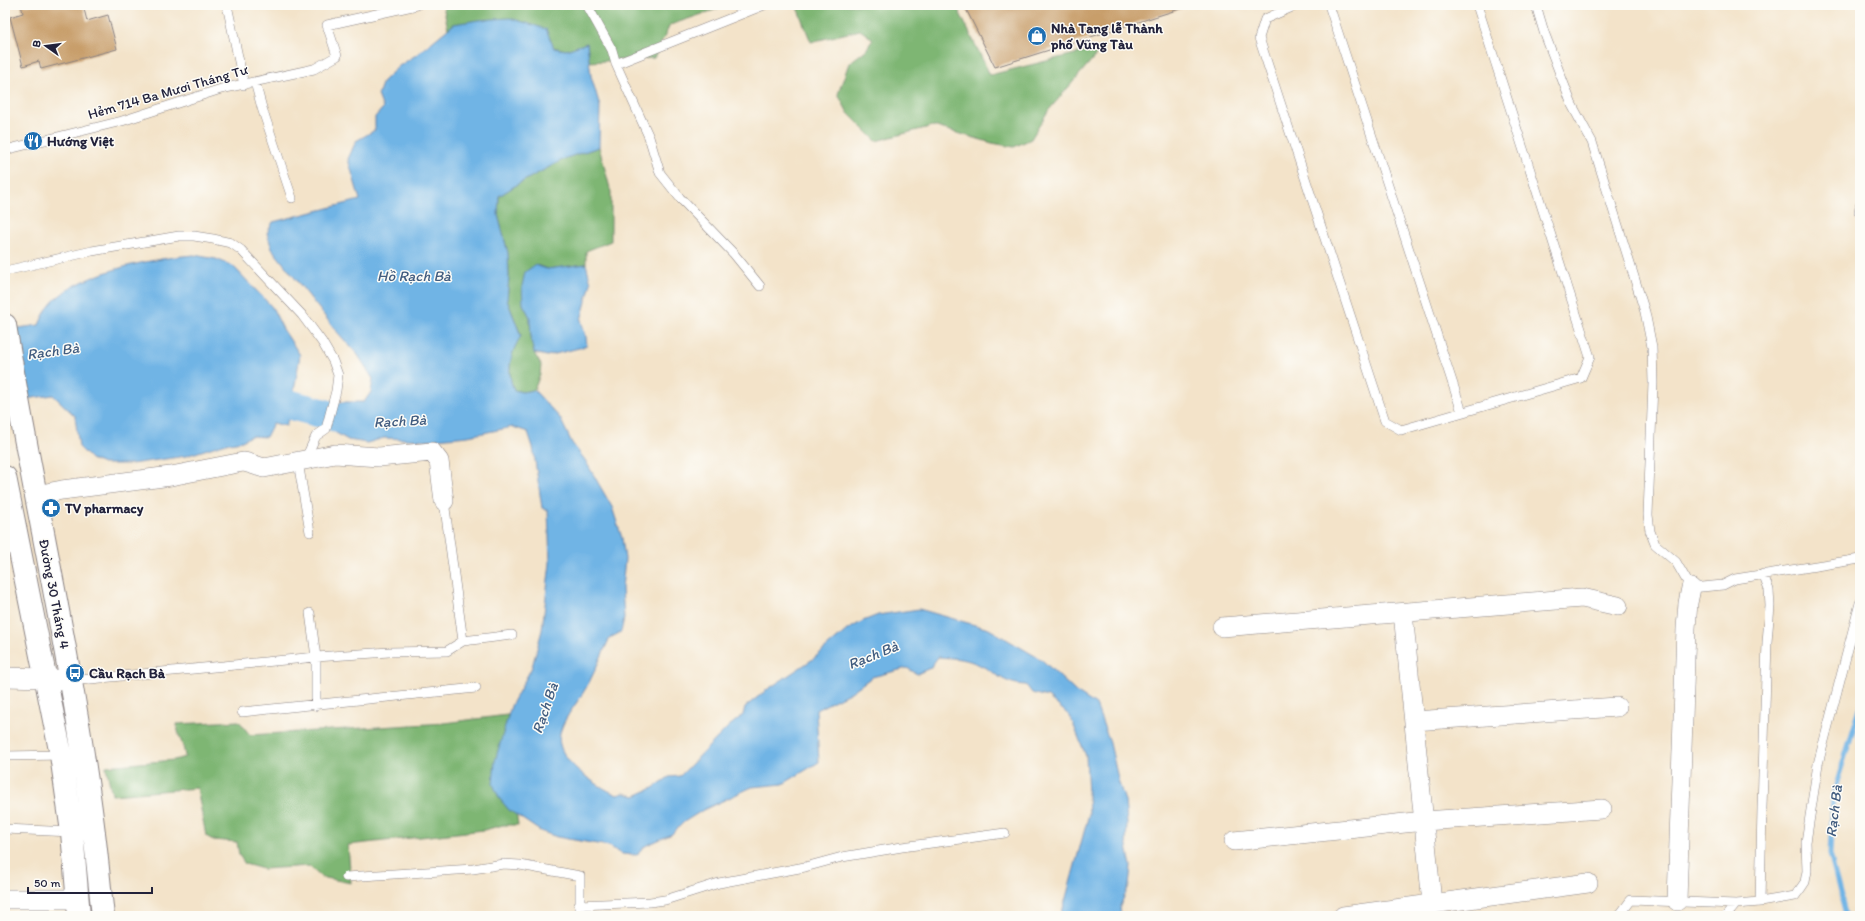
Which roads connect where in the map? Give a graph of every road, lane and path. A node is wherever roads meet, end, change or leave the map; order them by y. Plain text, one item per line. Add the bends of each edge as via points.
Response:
1 (226, 5) edge
2 (417, 5) edge
3 (587, 5) edge
4 (764, 5) edge
5 (1297, 5) edge
6 (1328, 5) edge
7 (1477, 5) edge
8 (1536, 5) edge
9 (616, 64) junction
10 (255, 82) junction
11 (244, 85) junction
12 (5, 150) edge
13 (292, 198) dead end
14 (5, 271) edge
15 (760, 286) dead end
16 (5, 325) edge
17 (1462, 412) junction
18 (302, 461) junction
19 (5, 477) edge
20 (36, 496) junction
21 (444, 501) joint
22 (310, 532) dead end
23 (1860, 559) edge
24 (1763, 574) junction
25 (1691, 588) junction
26 (1860, 603) edge
27 (1618, 606) dead end
28 (310, 613) dead end
29 (1403, 613) junction
30 (1222, 627) dead end
31 (512, 635) dead end
32 (463, 641) junction
33 (316, 658) junction
34 (5, 678) edge
35 (46, 678) junction
36 (70, 681) junction
37 (476, 688) dead end
38 (316, 706) junction
39 (1617, 706) dead end
40 (242, 712) dead end
41 (1414, 721) junction
42 (61, 755) junction
43 (5, 756) edge
44 (1602, 808) dead end
45 (1424, 821) junction
46 (5, 829) edge
47 (72, 832) junction
48 (1005, 833) dead end
49 (1234, 841) dead end
50 (97, 860) junction
51 (74, 863) junction
52 (346, 877) dead end
53 (1588, 883) dead end
54 (5, 899) edge
55 (1677, 901) junction
56 (1760, 902) junction
57 (1432, 904) junction
58 (1736, 904) junction
59 (579, 905) junction
60 (78, 908) edge
61 (103, 916) edge
62 (580, 916) edge
63 (1343, 916) edge
64 (1619, 916) edge
65 (1726, 916) edge

1 - 11 lane
2 - 10 lane, Hẻm 714 Ba Mươi Tháng Tư via 327,25 337,56 314,69
3 - 9 lane via 612,50
4 - 9 lane
5 - 17 lane via 1265,19 1259,38 1385,421 1401,430
6 - 17 lane
7 - 17 lane via 1590,357 1581,378
8 - 25 lane via 1572,105 1592,142 1645,312 1652,347 1653,383 1648,508 1650,531 1655,544 1676,562
9 - 15 lane via 649,138 660,174
10 - 11 lane, Hẻm 714 Ba Mươi Tháng Tư
10 - 13 lane
11 - 12 lane, Hẻm 714 Ba Mươi Tháng Tư via 221,89 122,121
14 - 18 lane via 92,251 179,236 194,236 231,243 241,250 297,310 322,342 338,375 326,429 316,436
16 - 20 main road, Đường 30 Tháng 4
18 - 20 street via 264,468 243,462 171,476 62,490
18 - 21 street via 335,454 379,457 432,452 439,461
18 - 22 lane
19 - 35 main road, Đường 30 Tháng 4
20 - 36 main road, Đường 30 Tháng 4
21 - 32 lane
23 - 24 lane
24 - 25 lane via 1735,579 1723,585
24 - 56 lane via 1769,590 1770,606
25 - 55 street via 1686,628
26 - 56 lane via 1818,764 1806,842 1805,882 1795,896
27 - 29 street via 1582,598
28 - 33 lane
29 - 30 street
29 - 41 street
31 - 32 lane
32 - 33 lane via 447,650
33 - 36 lane
33 - 38 lane
34 - 35 street
35 - 36 street
35 - 42 main road, Đường 30 Tháng 4
36 - 50 main road, Đường 30 Tháng 4
37 - 38 lane
38 - 40 lane
39 - 41 street
41 - 45 street
42 - 43 lane
42 - 47 main road, Đường 30 Tháng 4
44 - 45 street
45 - 49 street
45 - 57 street
46 - 47 lane
47 - 51 main road, Đường 30 Tháng 4
48 - 59 lane via 842,857 805,867 720,883 665,900
50 - 51 main road
50 - 61 main road, Đường 30 Tháng 4
51 - 60 main road, Đường 30 Tháng 4
52 - 59 lane via 473,869 503,864 520,865 580,876
53 - 57 street
54 - 60 street
55 - 58 lane
55 - 64 lane via 1631,900
56 - 58 lane
57 - 63 street
58 - 65 lane
59 - 62 lane

